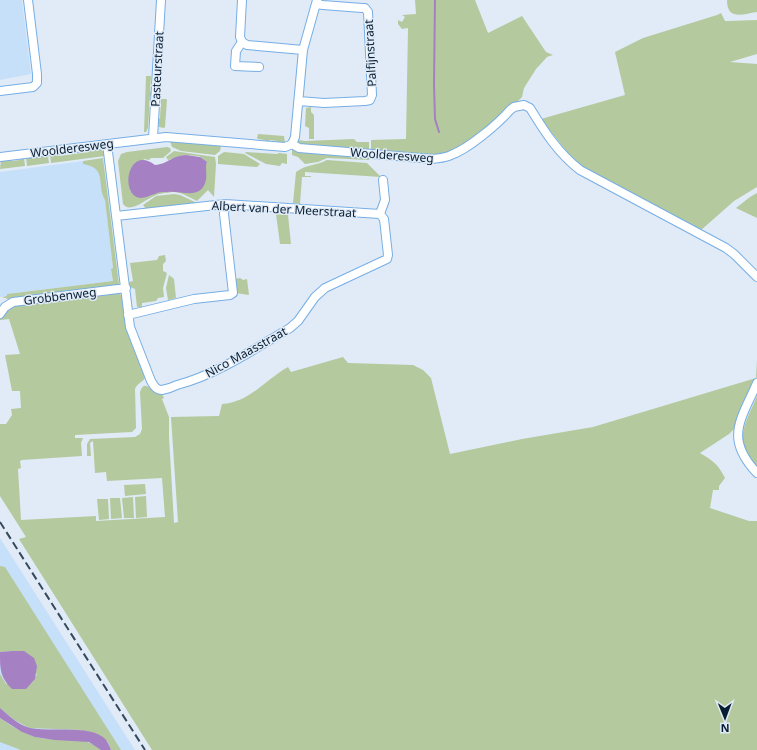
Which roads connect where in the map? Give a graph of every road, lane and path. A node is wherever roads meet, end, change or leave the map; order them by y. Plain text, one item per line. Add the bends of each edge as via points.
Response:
1 (28, 0) edge
2 (161, 0) edge
3 (242, 0) edge
4 (316, 2) edge
5 (242, 42) junction
6 (303, 50) junction
7 (259, 67) dead end
8 (0, 91) edge
9 (299, 101) junction
10 (153, 138) junction
11 (107, 144) junction
12 (292, 144) junction
13 (0, 157) edge
14 (383, 180) dead end
15 (225, 204) junction
16 (380, 214) junction
17 (116, 216) junction
18 (757, 277) edge
19 (126, 288) junction
20 (0, 314) edge
21 (128, 315) junction
22 (757, 384) edge
23 (757, 473) edge

1 - 8 street via 37,82 32,87
2 - 10 street, Pasteurstraat
3 - 5 street
4 - 6 street
4 - 9 street, Palfijnstraat via 365,8 368,12 372,95 370,100 365,102
5 - 6 street via 247,45
5 - 7 street via 236,51 235,66
6 - 9 street
9 - 12 street
10 - 11 street, Woolderesweg
10 - 12 street, Woolderesweg via 285,147
11 - 13 street, Woolderesweg
11 - 17 street, Nico Maasstraat
12 - 18 street, Woolderesweg via 299,148 432,159 446,157 458,152 480,136 514,107 524,105 530,108 552,142 575,167 726,248
14 - 16 street, Nico Maasstraat via 384,200
15 - 16 street, Albert van der Meerstraat
15 - 17 street, Albert van der Meerstraat
15 - 21 street via 233,293 194,299
16 - 21 street, Nico Maasstraat via 384,219 387,260 325,288 290,328 212,373 162,390 154,387 132,334
17 - 19 street, Nico Maasstraat
19 - 20 street, Grobbenweg via 13,302
19 - 21 street, Nico Maasstraat
22 - 23 street via 742,416 738,432 744,458

